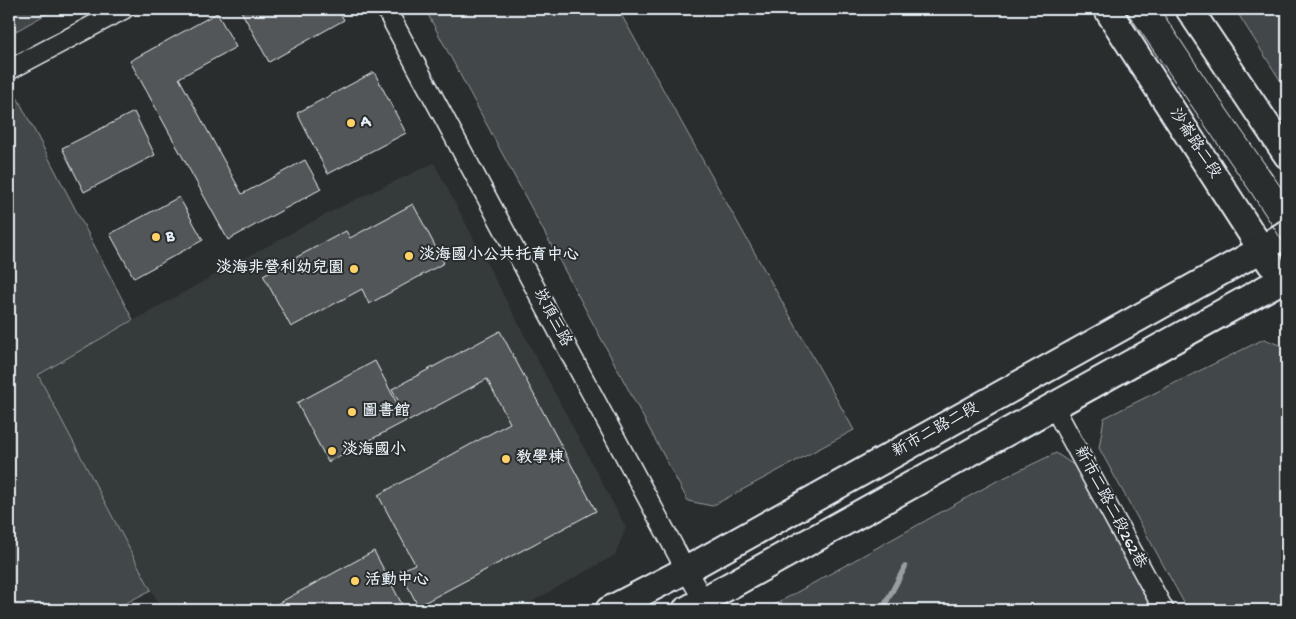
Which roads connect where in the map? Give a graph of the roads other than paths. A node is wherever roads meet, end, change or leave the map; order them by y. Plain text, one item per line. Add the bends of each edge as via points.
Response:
1 (124, 9) edge
2 (386, 9) edge
3 (1107, 9) edge
4 (1189, 9) edge
5 (9, 70) edge
6 (1287, 155) edge
7 (1287, 233) edge
8 (1262, 249) junction
9 (1285, 283) edge
10 (1054, 407) junction
11 (686, 570) junction
12 (695, 605) edge
13 (609, 610) edge
14 (1164, 610) edge

1 - 5 street
2 - 11 street, 崁頂三路
3 - 8 street, 沙崙路二段
4 - 6 street
7 - 8 street, 新市二路二段
8 - 9 street, 沙崙路二段
8 - 11 street, 新市二路二段
9 - 10 street
10 - 12 street
10 - 14 street, 新市二路二段262巷
11 - 12 street, 崁頂三路
11 - 13 street, 新市二路二段

